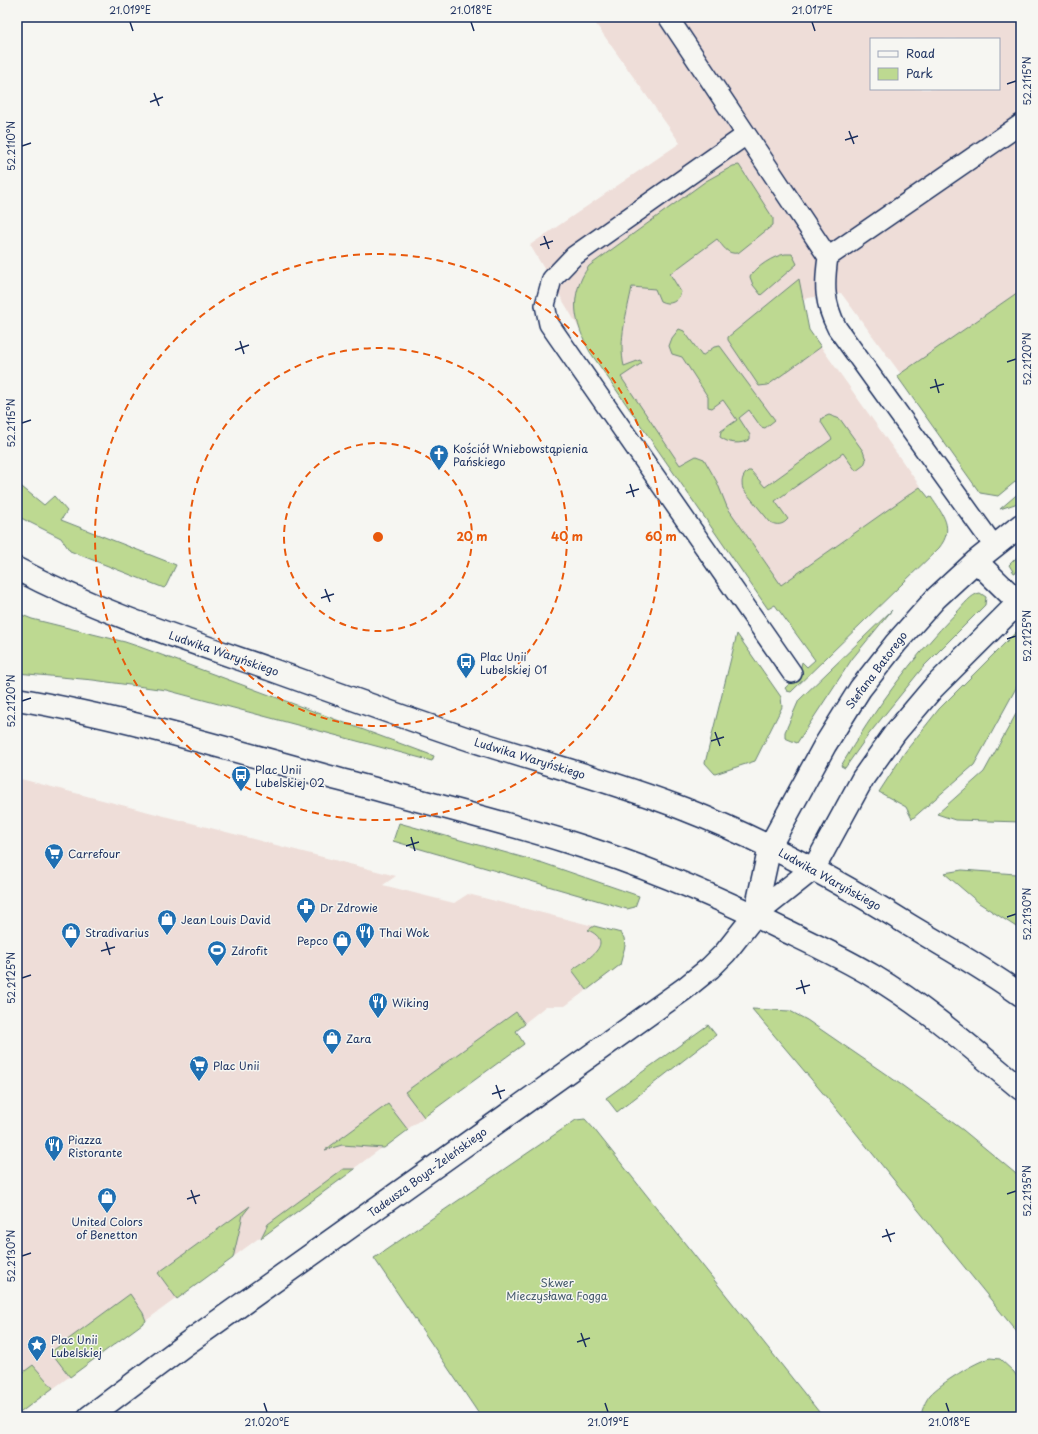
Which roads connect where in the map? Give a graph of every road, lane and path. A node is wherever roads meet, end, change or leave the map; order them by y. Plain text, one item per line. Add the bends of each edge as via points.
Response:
1 (668, 17) edge
2 (1021, 124) edge
3 (746, 135) junction
4 (828, 257) junction
5 (1021, 525) edge
6 (994, 546) junction
7 (976, 561) junction
8 (17, 569) edge
9 (1020, 601) edge
10 (792, 673) dead end
11 (17, 699) edge
12 (770, 846) junction
13 (814, 868) junction
14 (754, 916) junction
15 (1021, 995) edge
16 (1021, 1089) edge
17 (89, 1417) edge

1 - 3 lane
2 - 4 lane
3 - 4 lane
3 - 10 lane via 574,256 552,279 545,305 550,324
4 - 6 lane via 826,295 829,312 837,328
5 - 6 main road, Stefana Batorego
6 - 7 main road, Stefana Batorego
7 - 9 main road
7 - 12 main road, Stefana Batorego via 916,620 860,689 825,745
8 - 12 main road, Ludwika Waryńskiego via 73,597 131,620 466,738 668,803
9 - 13 main road via 933,688 880,753
11 - 14 main road via 106,717 568,842 695,889
12 - 13 main road, Ludwika Waryńskiego
12 - 14 main road, Tadeusza Boya-Żeleńskiego
13 - 14 main road, Tadeusza Boya-Żeleńskiego
13 - 15 main road, Ludwika Waryńskiego via 867,898
14 - 16 main road via 874,977 945,1026
14 - 17 main road, Tadeusza Boya-Żeleńskiego via 725,953 696,980 186,1344

